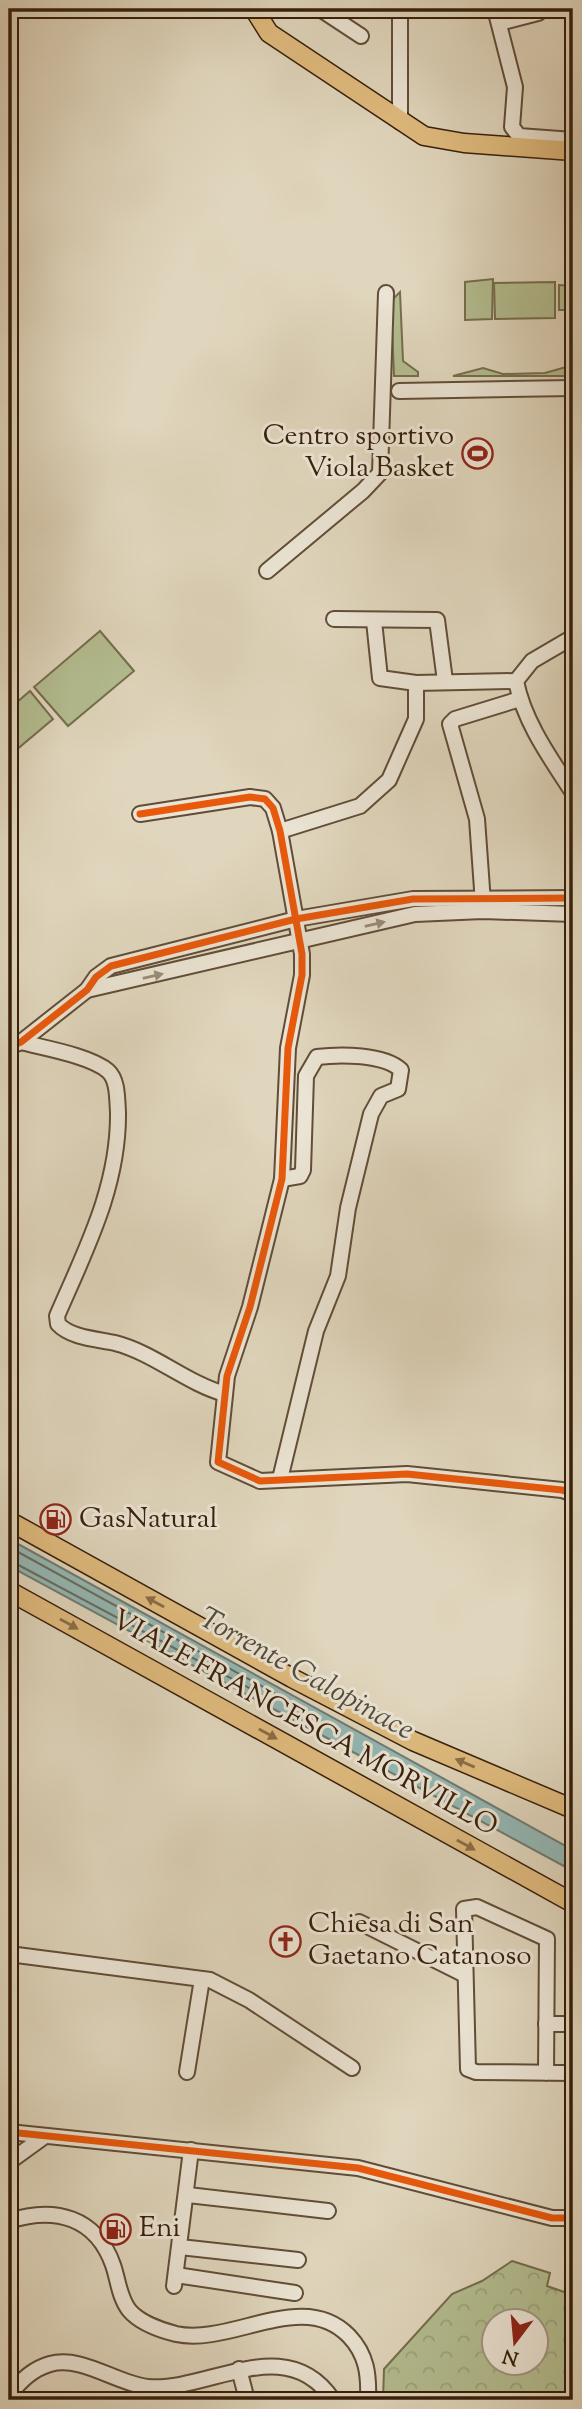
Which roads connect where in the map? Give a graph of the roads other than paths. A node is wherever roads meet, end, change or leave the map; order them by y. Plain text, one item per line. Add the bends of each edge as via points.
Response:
1 (254, 9) edge
2 (320, 9) edge
3 (400, 9) edge
4 (539, 9) edge
5 (497, 16) edge
6 (361, 36) dead end
7 (400, 122) junction
8 (573, 140) edge
9 (573, 151) edge
10 (386, 293) dead end
11 (573, 388) edge
12 (399, 391) dead end
13 (267, 571) dead end
14 (334, 619) dead end
15 (374, 621) junction
16 (573, 637) edge
17 (444, 681) junction
18 (516, 681) junction
19 (416, 684) junction
20 (520, 699) junction
21 (573, 793) edge
22 (140, 814) dead end
23 (280, 831) junction
24 (573, 898) edge
25 (483, 903) junction
26 (573, 914) edge
27 (296, 919) junction
28 (299, 942) junction
29 (87, 990) junction
30 (15, 1045) edge
31 (282, 1179) junction
32 (225, 1394) junction
33 (280, 1479) junction
34 (573, 1494) edge
35 (9, 1521) edge
36 (9, 1591) edge
37 (573, 1810) edge
38 (573, 1903) edge
39 (359, 1922) dead end
40 (9, 1954) edge
41 (465, 1975) junction
42 (202, 1979) junction
43 (546, 2024) junction
44 (573, 2024) edge
45 (352, 2068) dead end
46 (187, 2072) dead end
47 (546, 2073) junction
48 (573, 2073) edge
49 (9, 2132) edge
50 (45, 2136) junction
51 (191, 2150) junction
52 (9, 2162) edge
53 (188, 2195) junction
54 (328, 2211) dead end
55 (573, 2218) edge
56 (9, 2221) edge
57 (180, 2247) junction
58 (298, 2260) dead end
59 (295, 2293) dead end
60 (239, 2369) junction
61 (9, 2396) edge
62 (247, 2400) edge
63 (333, 2400) edge
64 (368, 2400) edge

1 - 7 main road via 269,33
2 - 6 street
3 - 7 street
4 - 5 street via 538,13
5 - 8 street via 515,87 515,133
7 - 9 main road via 424,136 464,143
10 - 13 street via 380,472
11 - 12 street
14 - 15 street
15 - 17 street via 437,620
15 - 19 street via 380,678
16 - 18 street via 532,661
17 - 18 street
17 - 19 street
18 - 20 street
19 - 23 street via 416,719 389,780 360,806
20 - 21 street
20 - 25 street via 450,724 477,818
22 - 23 street via 258,797 273,808
23 - 27 street
24 - 25 street
25 - 26 street
25 - 27 street via 413,899
28 -> 25 street
27 - 28 street
27 - 29 street via 111,966
29 -> 28 street
28 - 31 street via 302,975 288,1048
29 - 30 street
30 - 32 street via 91,1062 108,1071 115,1083 116,1160 103,1212 57,1316 58,1324 96,1341 131,1349
31 - 32 street
31 - 33 street via 300,1176 303,1170 306,1076 317,1057 393,1062 401,1070 398,1089 381,1096 371,1114 348,1208 338,1276 316,1331
32 - 33 street via 218,1462 260,1481
33 - 34 street via 407,1474
37 -> 35 main road via 413,1741
36 -> 38 main road, VIALE FRANCESCA MORVILLO
39 - 41 street
40 - 42 street
41 - 43 street via 464,1909 477,1907 547,1939
41 - 47 street via 468,2069 476,2073
42 - 45 street via 249,2000
42 - 46 street
43 - 44 street
43 - 47 street
47 - 48 street
49 - 50 street
50 - 51 street
50 - 52 street
51 - 53 street
51 - 55 street via 358,2168 552,2218
53 - 54 street
53 - 57 street
56 - 64 street via 65,2217 89,2226 107,2251 130,2311 146,2323 174,2333 216,2334 300,2317 328,2319 364,2358
57 - 58 street
57 - 59 street via 175,2280
60 - 61 street via 148,2387 82,2366 51,2363 28,2374
60 - 62 street
60 - 63 street via 274,2366 296,2370

